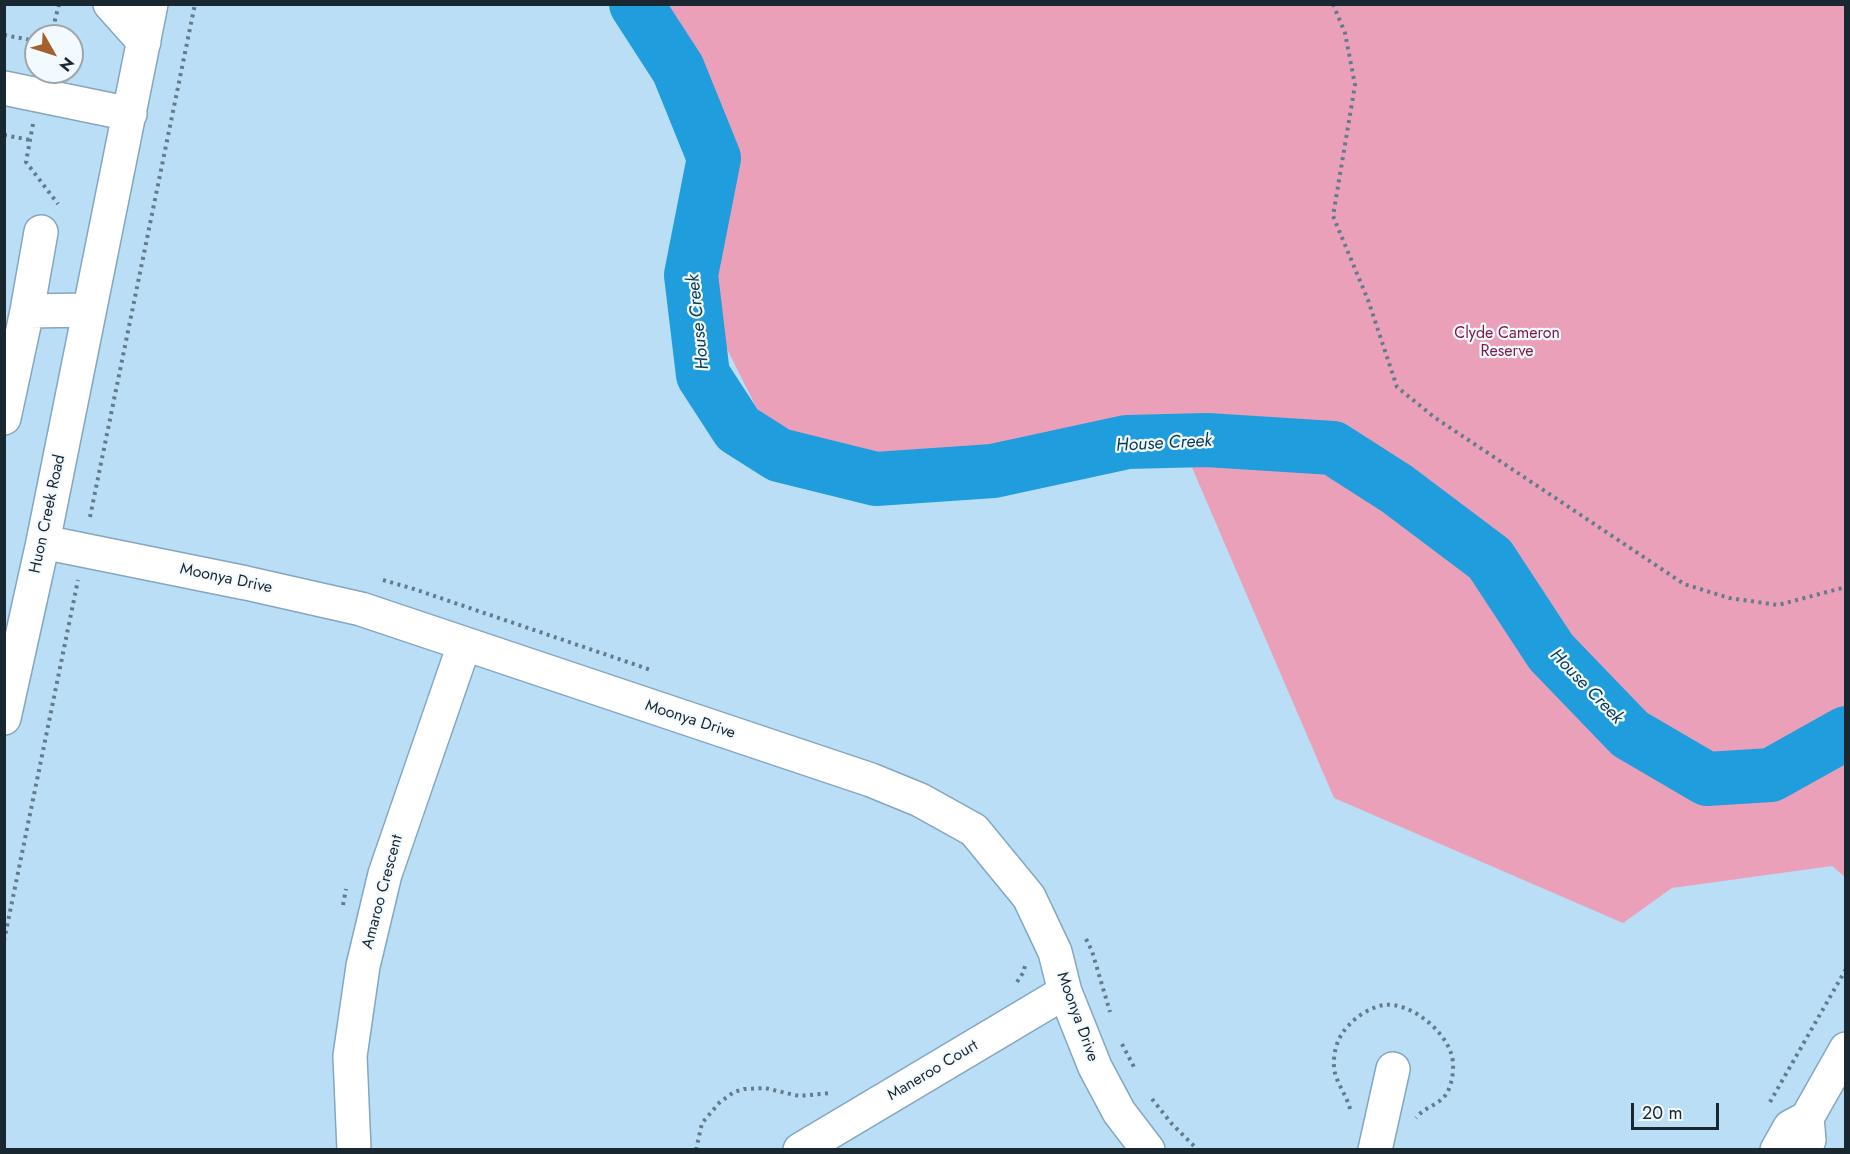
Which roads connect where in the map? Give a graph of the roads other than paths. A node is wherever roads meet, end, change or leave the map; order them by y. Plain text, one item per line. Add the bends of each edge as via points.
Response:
1 (110, 4) edge
2 (151, 4) edge
3 (144, 42) junction
4 (4, 88) edge
5 (130, 114) junction
6 (52, 222) road end
7 (89, 310) junction
8 (27, 311) junction
9 (4, 418) edge
10 (42, 542) junction
11 (464, 645) junction
12 (4, 718) edge
13 (1054, 999) junction
14 (1845, 1050) edge
15 (1393, 1069) dead end
16 (1806, 1134) edge
17 (354, 1149) edge
18 (800, 1149) edge
19 (1148, 1149) edge
20 (1375, 1149) edge
21 (1777, 1149) edge

1 - 3 street
2 - 3 street, Huon Creek Road
3 - 5 street, Huon Creek Road
4 - 5 street
5 - 7 street, Huon Creek Road
6 - 8 street
7 - 8 street
7 - 10 street, Huon Creek Road
8 - 9 street
10 - 11 street, Moonya Drive via 361,609
10 - 12 street, Huon Creek Road
11 - 13 street, Moonya Drive via 871,780 920,800 974,830 1029,897 1055,952
11 - 17 street, Amaroo Crescent via 385,874 363,966 350,1056
13 - 18 street, Maneroo Court
13 - 19 street, Moonya Drive via 1119,1112
14 - 16 street
15 - 20 street
16 - 21 street via 1790,1126

